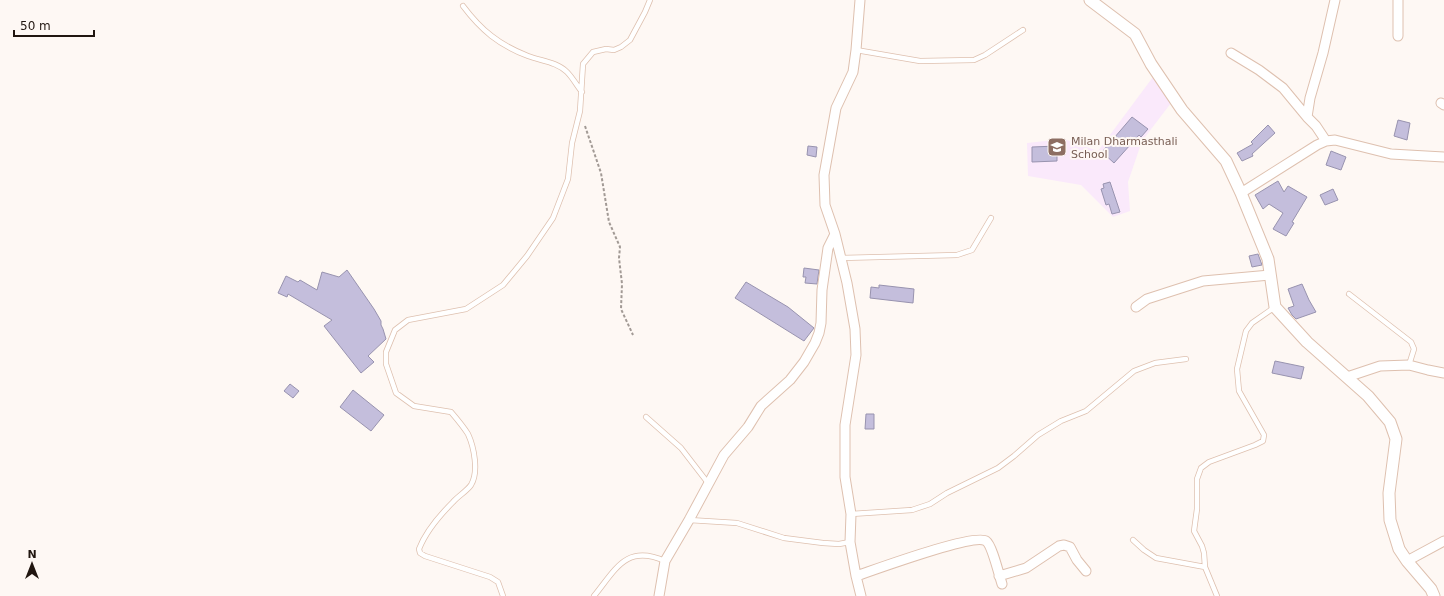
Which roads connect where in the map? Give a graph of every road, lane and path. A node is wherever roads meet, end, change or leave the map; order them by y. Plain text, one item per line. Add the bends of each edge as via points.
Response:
1 (650, 0) edge
2 (860, 0) edge
3 (1090, 0) edge
4 (1335, 0) edge
5 (1398, 0) edge
6 (463, 6) dead end
7 (1023, 30) dead end
8 (1398, 36) dead end
9 (856, 50) junction
10 (1230, 53) dead end
11 (582, 92) junction
12 (580, 111) junction
13 (1307, 117) junction
14 (1326, 141) junction
15 (1444, 157) edge
16 (1241, 193) junction
17 (991, 218) dead end
18 (835, 234) junction
19 (841, 258) junction
20 (1270, 274) junction
21 (1349, 294) dead end
22 (1136, 307) dead end
23 (1275, 307) junction
24 (633, 335) dead end
25 (1186, 359) dead end
26 (1409, 365) junction
27 (1444, 373) edge
28 (1347, 377) junction
29 (646, 416) dead end
30 (708, 483) junction
31 (851, 514) junction
32 (689, 520) junction
33 (1133, 540) dead end
34 (1444, 541) edge
35 (850, 542) junction
36 (665, 560) junction
37 (1407, 561) junction
38 (1205, 566) junction
39 (1086, 571) dead end
40 (856, 576) junction
41 (503, 596) edge
42 (594, 596) edge
43 (659, 596) edge
44 (861, 596) edge
45 (1217, 596) edge
46 (1434, 596) edge

1 - 11 lane via 630,40 614,50 592,52 583,64
2 - 9 street
3 - 16 street via 1135,34 1151,64 1182,110 1226,161
4 - 13 street
5 - 8 street
6 - 11 lane via 474,21 494,39 528,56 557,65 567,72
7 - 9 lane via 974,60 920,61
9 - 18 street via 853,72 836,108 824,175 825,205
10 - 13 street via 1283,88
11 - 12 lane
12 - 24 path via 602,173 609,222 620,248 621,309
12 - 41 lane via 572,144 568,179 553,218 527,256 503,285 466,309 408,320 395,330 386,352 386,364 396,393 414,406 451,412 468,435 475,460 471,484 426,534 419,549 420,553 490,577 498,582
13 - 14 street
14 - 15 street via 1335,140 1391,154
14 - 16 street
16 - 20 street via 1268,259
17 - 19 lane via 972,250 957,255
18 - 19 street
18 - 30 street via 828,248 822,290 821,323 815,343 790,380 761,406 748,427 724,455
19 - 31 street via 855,329 856,354 845,425 845,477
20 - 22 street via 1203,280 1147,298
20 - 23 street
21 - 26 lane via 1411,342 1414,349
23 - 28 street via 1307,342
23 - 38 lane via 1259,317 1246,330 1237,369 1239,391 1264,435 1263,441 1208,462 1201,468 1197,479 1194,531 1202,546
25 - 31 lane via 1155,363 1134,371 1086,411 1044,431 998,468 926,506 912,510
26 - 27 street
26 - 28 street via 1380,366
28 - 37 street via 1368,396 1390,422 1396,439 1389,493 1390,520 1399,549
29 - 30 lane via 681,448
30 - 32 street
31 - 35 street
32 - 35 lane via 737,523 784,538 822,543
32 - 36 street
33 - 38 lane via 1156,558
34 - 37 street
35 - 40 street
36 - 42 lane via 643,555 623,561
36 - 43 street
37 - 46 street
38 - 45 lane
39 - 40 street via 1070,547 1064,545 1000,580 987,542 982,539 921,554
40 - 44 street

